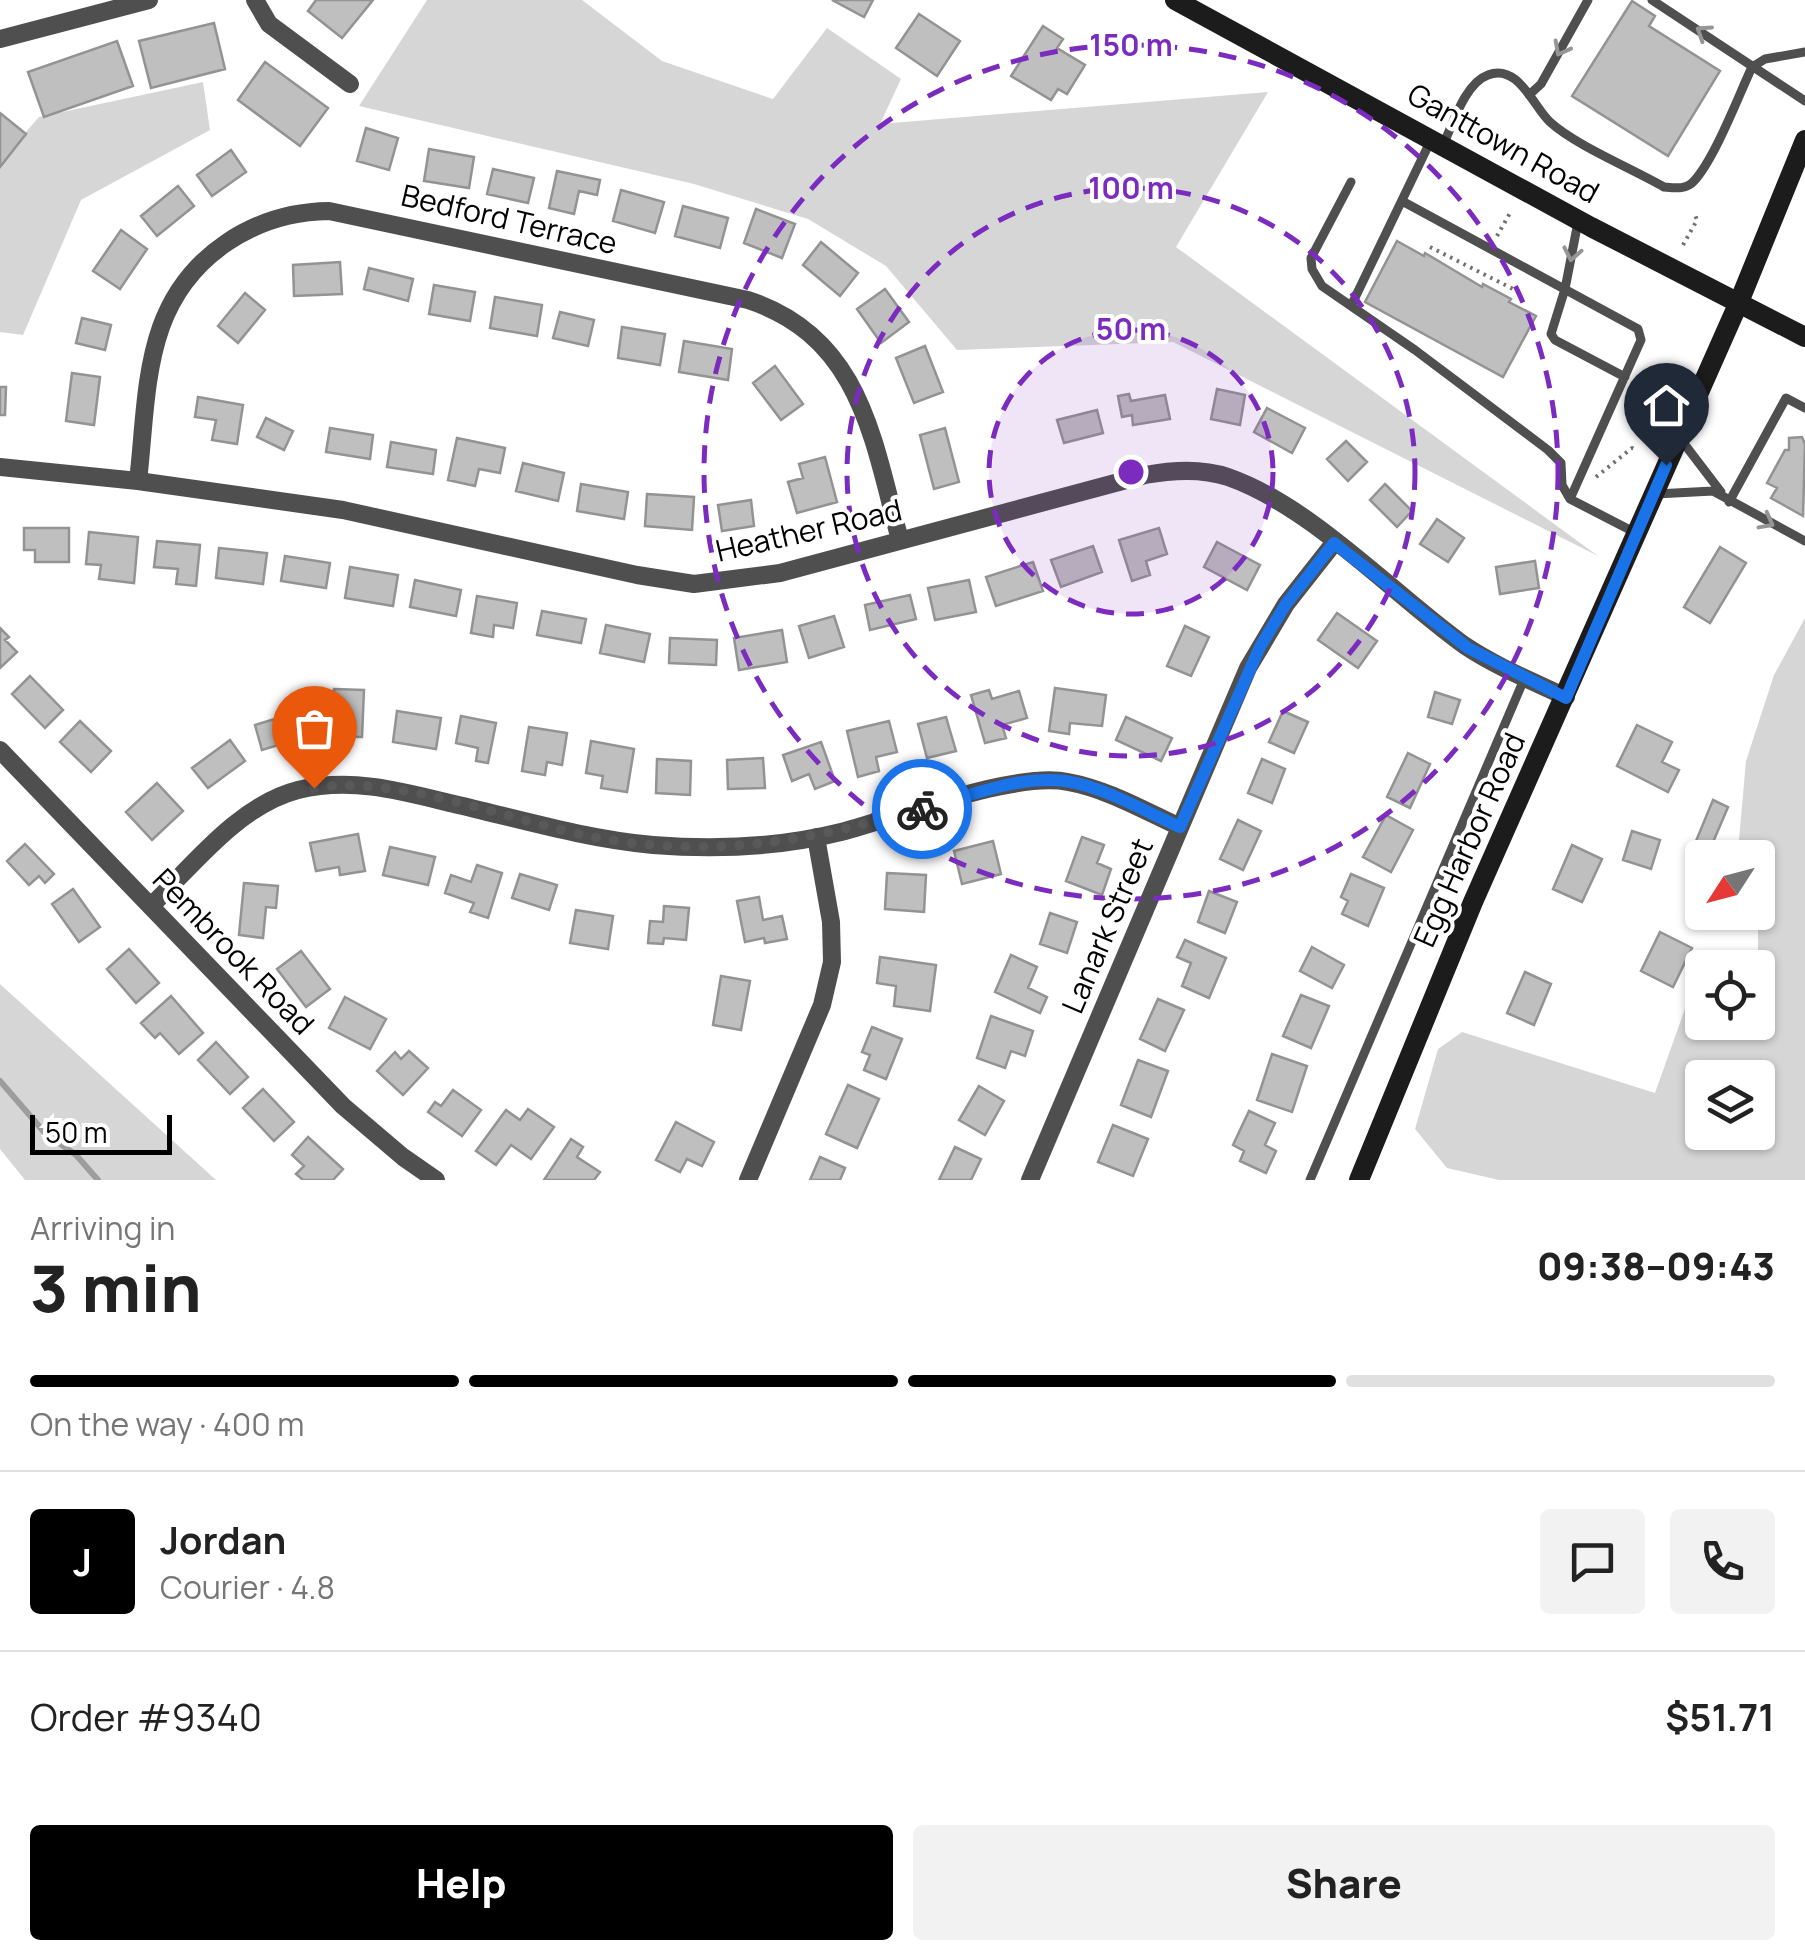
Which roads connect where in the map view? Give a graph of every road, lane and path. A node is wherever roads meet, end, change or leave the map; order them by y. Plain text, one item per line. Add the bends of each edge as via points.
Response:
1 (149, 0) edge
2 (255, 0) edge
3 (1176, 0) edge
4 (1588, 0) edge
5 (1652, 0) edge
6 (0, 39) edge
7 (1805, 52) edge
8 (1752, 67) junction
9 (350, 84) dead end
10 (1529, 94) junction
11 (1805, 101) edge
12 (1805, 140) edge
13 (1437, 142) junction
14 (1351, 182) dead end
15 (1402, 202) junction
16 (1694, 212) dead end
17 (1510, 213) dead end
18 (1578, 220) junction
19 (1498, 236) dead end
20 (1683, 244) dead end
21 (1430, 246) dead end
22 (1565, 289) junction
23 (1523, 294) dead end
24 (1739, 302) junction
25 (1351, 306) junction
26 (1805, 337) edge
27 (1625, 377) junction
28 (1805, 408) edge
29 (1679, 436) junction
30 (1636, 450) dead end
31 (1599, 459) dead end
32 (0, 467) edge
33 (138, 481) junction
34 (1653, 494) junction
35 (1570, 498) junction
36 (1729, 502) junction
37 (1636, 532) junction
38 (900, 540) junction
39 (1805, 541) edge
40 (1334, 543) junction
41 (1525, 677) junction
42 (1566, 698) junction
43 (0, 750) edge
44 (1180, 827) junction
45 (816, 837) junction
46 (151, 906) junction
47 (436, 1180) edge
48 (748, 1180) edge
49 (1030, 1180) edge
50 (1310, 1180) edge
51 (1359, 1180) edge

1 - 6 street
2 - 9 street via 269,24
3 - 13 main road, Ganttown Road
4 -> 10 lane
8 -> 5 lane
7 - 8 lane
8 - 10 lane via 1694,182 1682,188 1664,187 1568,135
8 - 11 lane
10 - 13 lane via 1500,72 1484,75
12 - 24 main road, Egg Harbor Road
13 - 15 lane
13 - 18 main road, Ganttown Road
14 - 25 lane via 1311,258 1322,286
15 - 22 lane
15 - 25 lane
16 - 20 path via 1697,220
17 - 19 path
18 -> 22 lane
18 - 24 main road, Ganttown Road
21 - 23 path
22 - 27 lane via 1551,334 1555,340
22 - 27 lane via 1638,329 1641,340
24 - 26 main road, Ganttown Road
24 - 29 main road, Egg Harbor Road
25 - 35 lane via 1548,450 1560,463
27 - 35 lane
28 - 36 lane via 1786,398
29 - 34 main road, Egg Harbor Road
29 - 36 lane
30 - 31 path via 1595,478
32 - 33 street, Heather Road
33 - 38 street, Heather Road via 343,510 694,584 780,573
33 - 38 street, Bedford Terrace via 156,348 192,272 240,232 306,211 329,211 748,300 782,314 814,337 858,395
34 - 36 lane via 1713,491
34 - 37 main road, Egg Harbor Road
35 - 37 lane
36 -> 39 lane
37 - 42 main road, Egg Harbor Road
38 - 40 street, Heather Road via 1174,470 1227,477
40 - 41 street, Heather Road via 1468,648
40 - 44 street, Lanark Street via 1260,647
41 - 42 street, Heather Road
41 - 50 lane
42 - 51 main road, Egg Harbor Road
43 - 46 street, Pembrook Road
44 - 45 street via 1108,794 1047,780
44 - 49 street, Lanark Street
45 - 46 street via 735,846 623,842 392,789 331,785 297,790 259,808
45 - 48 street via 832,962 822,1004
46 - 47 street, Pembrook Road via 343,1106

